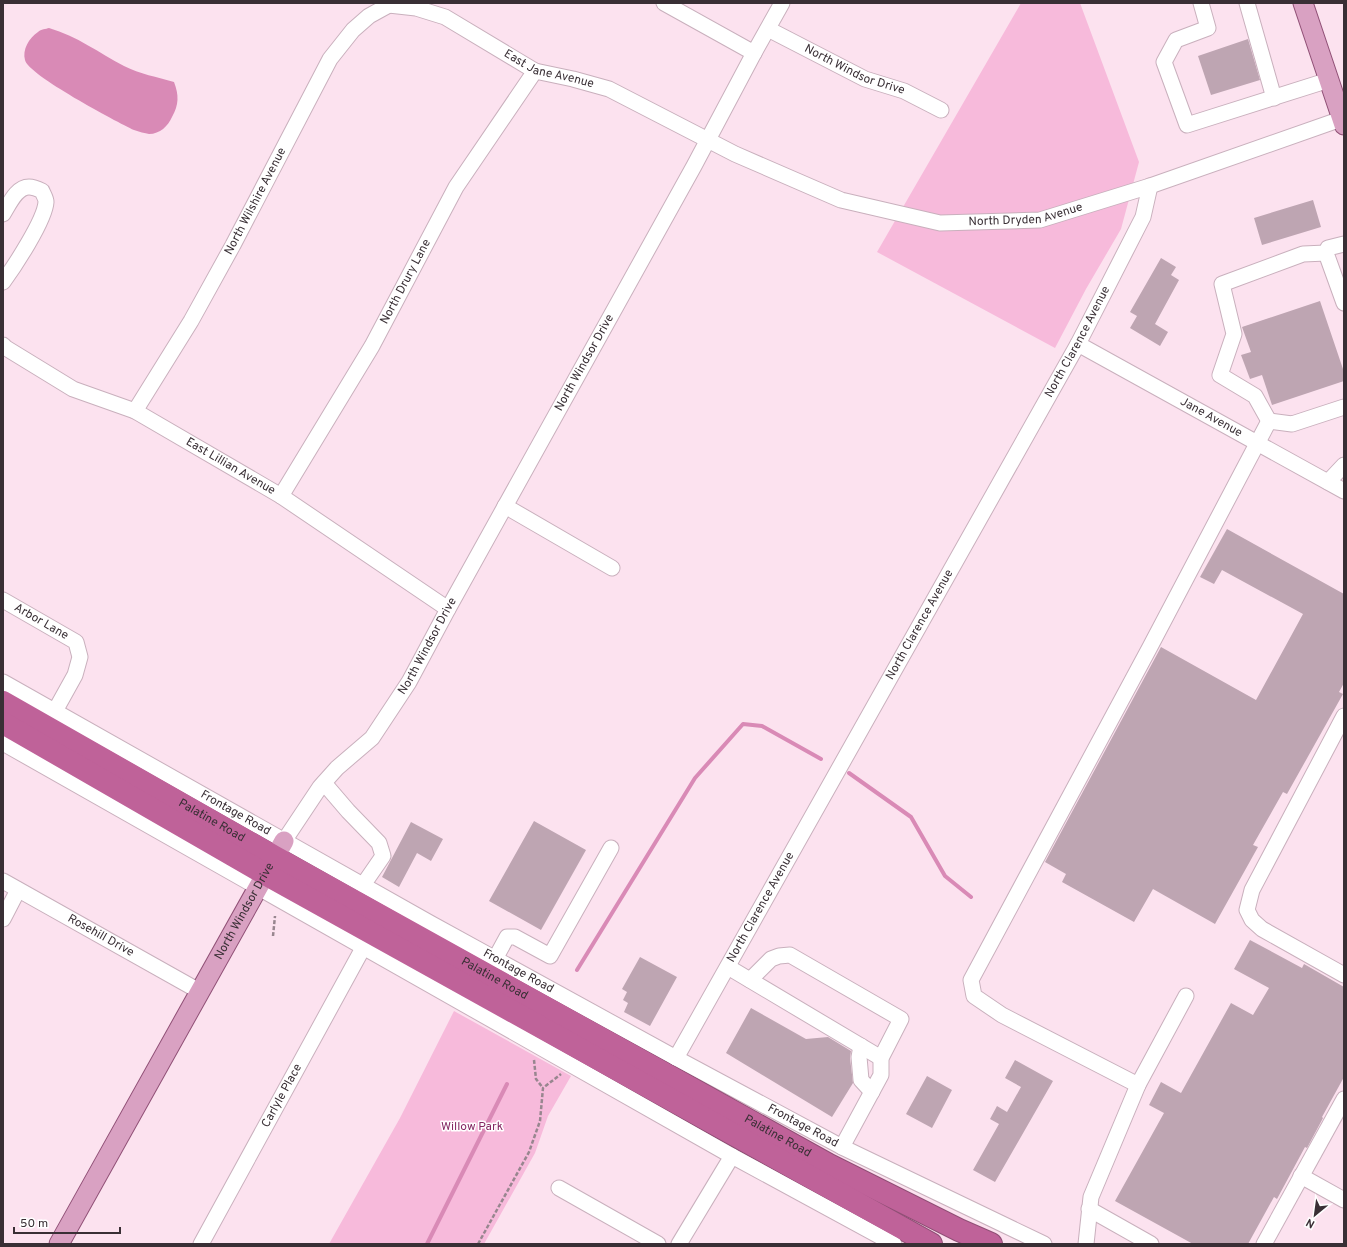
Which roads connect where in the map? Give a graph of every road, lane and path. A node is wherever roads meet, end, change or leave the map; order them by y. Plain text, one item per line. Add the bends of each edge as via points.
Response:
1 (664, 3) edge
2 (782, 3) edge
3 (1201, 3) edge
4 (1247, 3) edge
5 (1303, 3) edge
6 (389, 4) edge
7 (768, 29) junction
8 (754, 53) junction
9 (535, 71) junction
10 (1329, 80) junction
11 (1274, 98) junction
12 (941, 110) dead end
13 (1343, 121) edge
14 (708, 140) junction
15 (1150, 186) junction
16 (3, 214) edge
17 (1344, 234) edge
18 (1334, 248) edge
19 (8, 264) edge
20 (3, 282) edge
21 (1344, 304) edge
22 (1078, 344) junction
23 (3, 345) edge
24 (1344, 407) edge
25 (135, 411) junction
26 (1269, 421) junction
27 (1258, 443) junction
28 (1344, 465) edge
29 (1328, 482) junction
30 (1344, 491) edge
31 (281, 496) junction
32 (505, 506) junction
33 (612, 568) dead end
34 (3, 600) edge
35 (448, 609) junction
36 (3, 682) edge
37 (3, 702) edge
38 (55, 711) junction
39 (1344, 716) edge
40 (3, 722) edge
41 (3, 744) edge
42 (324, 783) junction
43 (611, 848) dead end
44 (270, 865) junction
45 (3, 881) edge
46 (363, 885) junction
47 (18, 890) junction
48 (275, 916) dead end
49 (3, 919) edge
50 (273, 936) dead end
51 (363, 948) junction
52 (495, 959) junction
53 (728, 967) junction
54 (1344, 975) edge
55 (750, 980) junction
56 (199, 991) junction
57 (1186, 996) dead end
58 (861, 1046) junction
59 (676, 1058) junction
60 (881, 1058) junction
61 (534, 1059) dead end
62 (562, 1074) dead end
63 (1138, 1085) junction
64 (543, 1088) junction
65 (872, 1092) junction
66 (1344, 1099) edge
67 (842, 1147) junction
68 (732, 1156) junction
69 (1301, 1176) junction
70 (558, 1188) dead end
71 (1344, 1200) edge
72 (1090, 1209) junction
73 (59, 1244) edge
74 (201, 1244) edge
75 (478, 1244) edge
76 (658, 1244) edge
77 (679, 1244) edge
78 (894, 1244) edge
79 (931, 1244) edge
80 (991, 1244) edge
81 (1044, 1244) edge
82 (1086, 1244) edge
83 (1150, 1244) edge
84 (1264, 1244) edge

1 - 8 street
2 - 7 street, North Windsor Drive
3 - 11 street via 1208,28 1176,40 1164,62 1187,125
4 - 11 street
5 - 10 main road
6 - 9 street, East Jane Avenue via 416,8 445,17
6 - 25 street, North Wilshire Avenue via 353,30 330,59 203,300
7 - 8 street, North Windsor Drive
7 - 12 street, North Windsor Drive via 865,80 904,91
8 - 14 street, North Windsor Drive
9 - 14 street, East Jane Avenue via 609,89
9 - 31 street, North Drury Lane via 456,187 372,346
10 - 11 street
10 - 13 main road
13 - 15 street, North Dryden Avenue
14 - 15 street, North Dryden Avenue via 841,200 940,223 1040,220
14 - 32 street, North Windsor Drive
15 - 22 street, North Clarence Avenue via 1143,216
16 - 19 street via 21,189 30,187 42,191 46,201 43,214
17 - 18 street
18 - 21 street
18 - 26 street via 1304,254 1222,284 1234,334 1220,375 1255,396
19 - 20 street
22 - 27 street, Jane Avenue
22 - 53 street, North Clarence Avenue
23 - 25 street, East Lillian Avenue via 73,389
24 - 26 street via 1292,424
25 - 31 street, East Lillian Avenue
26 - 27 street
27 - 29 street, Jane Avenue
27 - 63 street via 971,980 974,996 1002,1015
28 - 29 street
29 - 30 street, Jane Avenue
31 - 35 street, East Lillian Avenue
32 - 33 street
32 - 35 street, North Windsor Drive
34 - 38 street, Arbor Lane via 76,642 80,657 75,675
35 - 42 street, North Windsor Drive via 409,682 372,738 337,768
36 - 38 street, Frontage Road
37 - 44 highway, Palatine Road
38 - 44 street, Frontage Road
39 - 54 street via 1252,890 1247,910 1262,930
40 - 44 highway, Palatine Road
41 - 44 street, Frontage Road
42 - 44 street, North Windsor Drive
42 - 46 street via 379,843 382,856
43 - 52 street via 550,956 515,937 507,937
44 - 46 street, Frontage Road
44 - 51 street, Frontage Road
44 - 56 main road, North Windsor Drive
44 - 79 highway, Palatine Road
44 - 80 highway, Palatine Road via 830,1165
45 - 47 street, Rosehill Drive
46 - 52 street, Frontage Road
47 - 49 street
47 - 56 street, Rosehill Drive
48 - 50 path
51 - 68 street, Frontage Road
51 - 74 street, Carlyle Place
52 - 59 street, Frontage Road
53 - 55 street
53 - 59 street, North Clarence Avenue
55 - 58 street
55 - 60 street via 771,959 790,955 901,1019
56 - 73 main road, North Windsor Drive
57 - 63 street
58 - 60 street
58 - 65 street via 861,1080
59 - 67 street, Frontage Road
60 - 65 street via 881,1075
61 - 64 path via 536,1079
62 - 64 path
63 - 72 street via 1091,1197
64 - 75 path via 540,1120 529,1152
65 - 67 street
66 - 69 street
67 - 81 street, Frontage Road
68 - 77 street
68 - 78 street, Frontage Road
69 - 71 street
69 - 84 street
70 - 76 street
72 - 82 street
72 - 83 street

